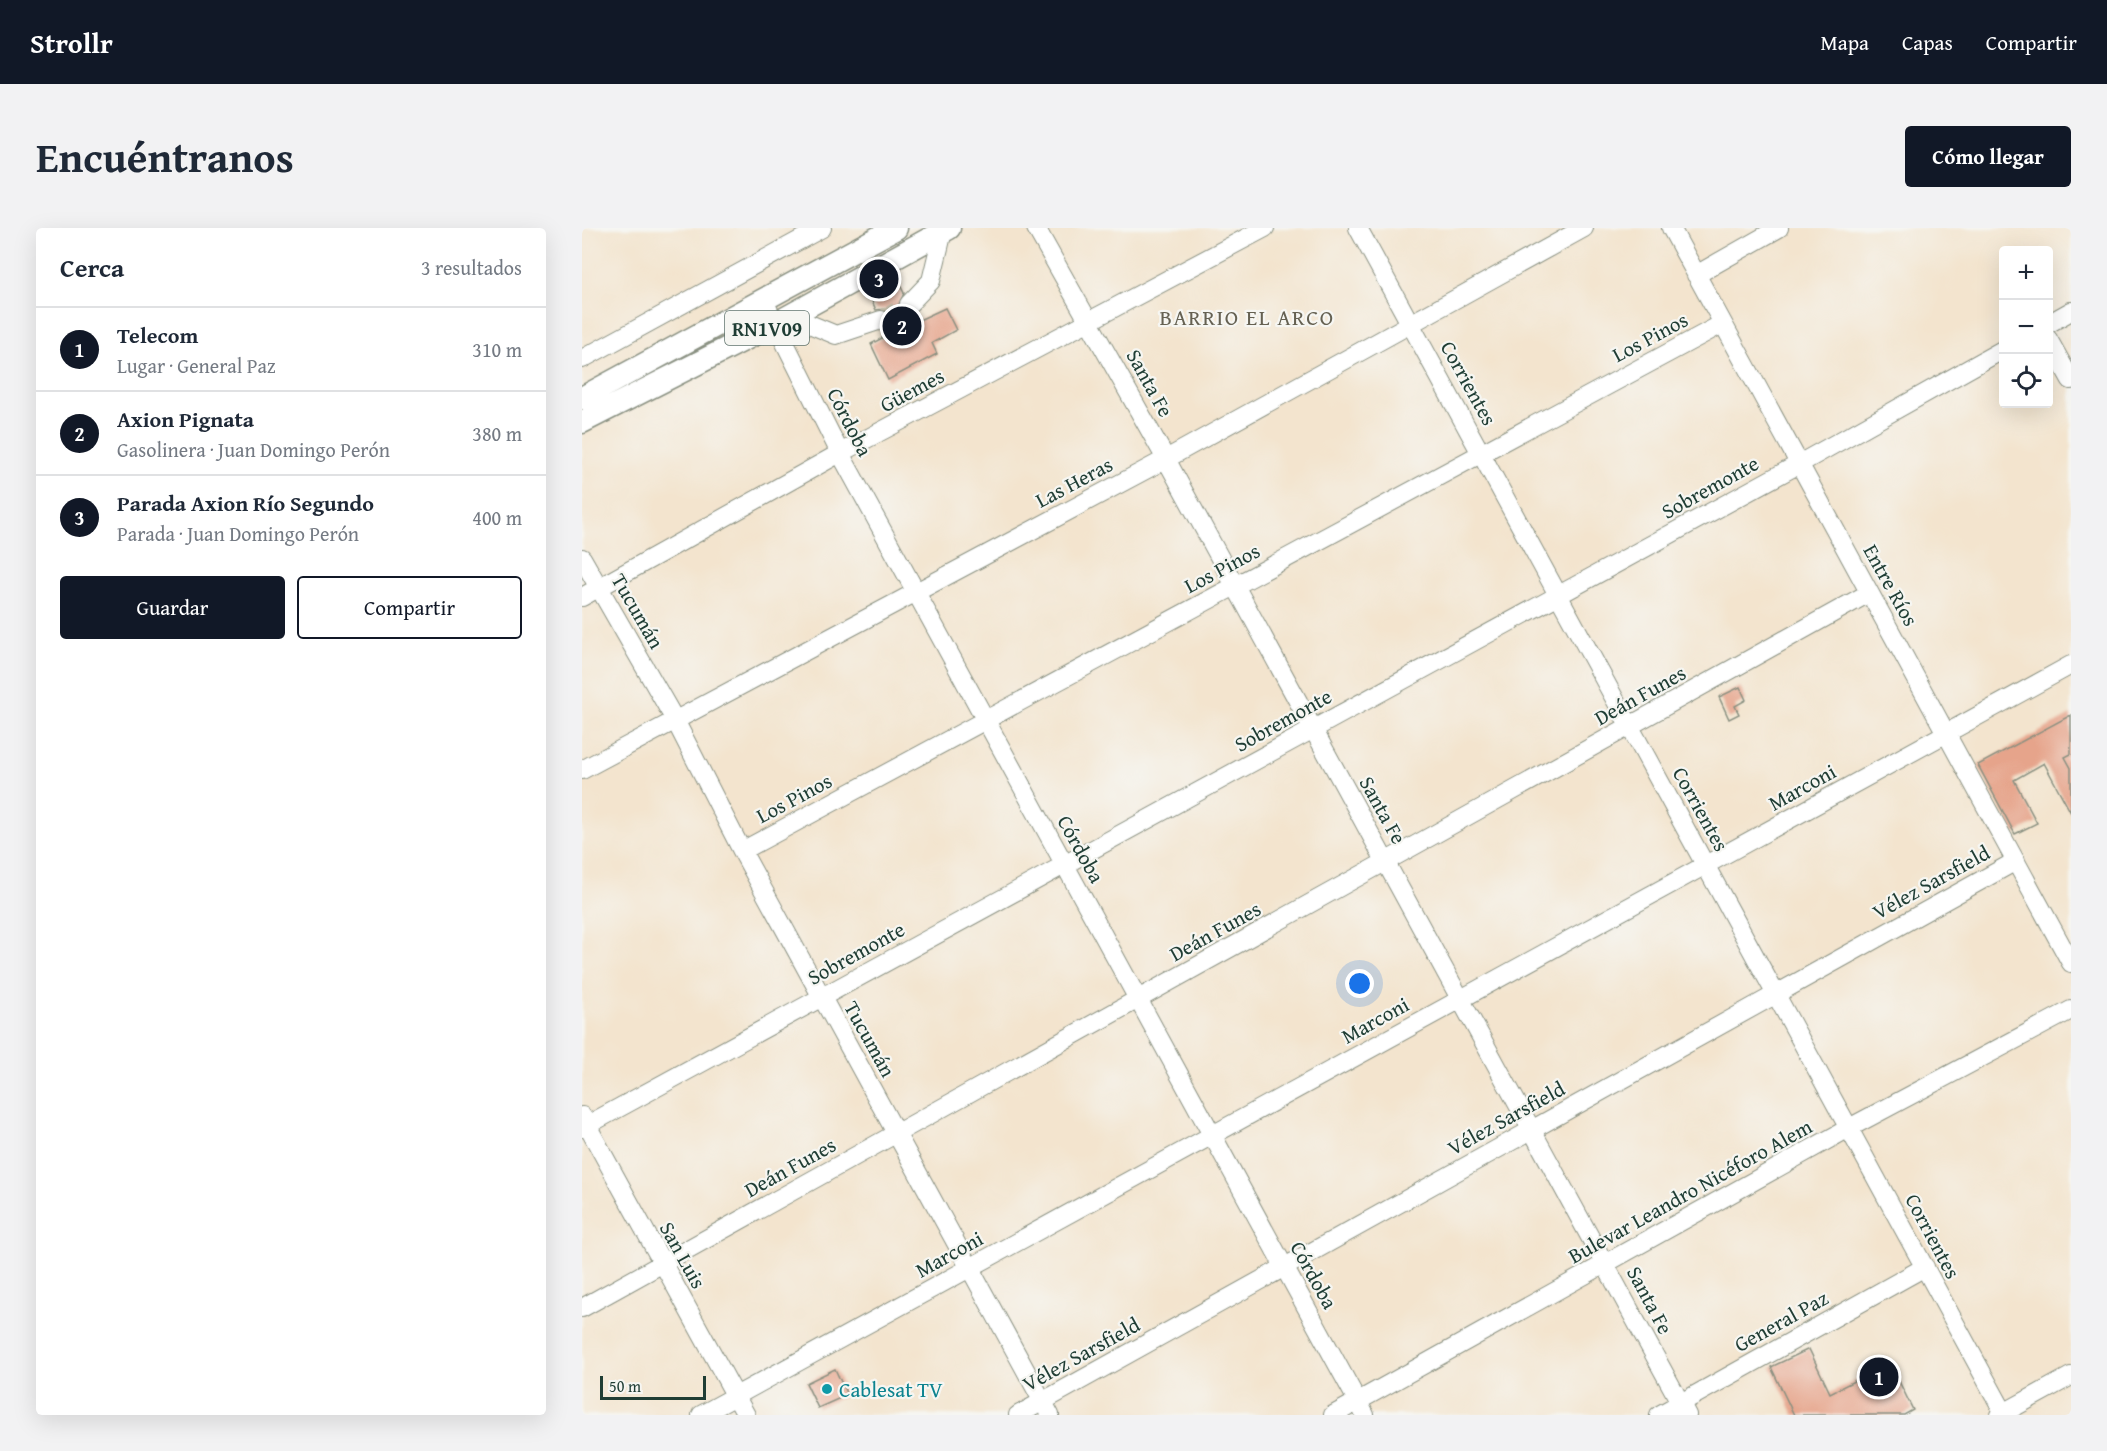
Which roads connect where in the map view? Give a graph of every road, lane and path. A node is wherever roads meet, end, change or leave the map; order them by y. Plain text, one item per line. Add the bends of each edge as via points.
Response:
1 (822, 228) edge
2 (896, 228) edge
3 (1036, 228) edge
4 (1265, 228) edge
5 (1358, 228) edge
6 (1584, 228) edge
7 (1671, 228) edge
8 (1779, 228) edge
9 (946, 230) edge
10 (1696, 275) junction
11 (764, 301) junction
12 (909, 304) tunnel mouth
13 (2071, 311) edge
14 (783, 320) junction
15 (882, 320) tunnel mouth
16 (1090, 321) junction
17 (1410, 322) junction
18 (2053, 322) edge
19 (1722, 324) junction
20 (2053, 346) edge
21 (1999, 352) edge
22 (582, 359) edge
23 (2071, 380) edge
24 (582, 398) edge
25 (582, 422) edge
26 (840, 453) junction
27 (1482, 454) junction
28 (1166, 459) junction
29 (1799, 464) junction
30 (582, 558) edge
31 (1235, 586) junction
32 (599, 588) junction
33 (917, 590) junction
34 (1869, 593) junction
35 (1558, 596) junction
36 (582, 597) edge
37 (2071, 665) edge
38 (675, 720) junction
39 (985, 720) junction
40 (1630, 726) junction
41 (1313, 729) junction
42 (1946, 733) junction
43 (582, 770) edge
44 (742, 851) junction
45 (2016, 861) junction
46 (1386, 862) junction
47 (1064, 865) junction
48 (1706, 865) junction
49 (2071, 963) edge
50 (1776, 994) junction
51 (822, 997) junction
52 (1461, 999) junction
53 (1138, 1000) junction
54 (2071, 1010) edge
55 (584, 1123) edge
56 (1849, 1128) junction
57 (1532, 1130) junction
58 (897, 1134) junction
59 (1212, 1135) junction
60 (663, 1263) junction
61 (1605, 1264) junction
62 (1284, 1267) junction
63 (1925, 1267) junction
64 (970, 1268) junction
65 (582, 1308) edge
66 (2071, 1376) edge
67 (735, 1396) junction
68 (1046, 1408) edge
69 (1361, 1408) edge
70 (1683, 1409) edge
71 (2002, 1414) edge
72 (701, 1415) edge
73 (746, 1415) edge
74 (1018, 1415) edge
75 (1332, 1415) edge
76 (1659, 1415) edge

1 - 22 street
2 - 11 main road, RN1V09
3 - 16 street, Santa Fe
4 - 16 street, Güemes
5 - 17 street, Corrientes
6 - 17 street, Las Heras
7 - 10 street, Entre Ríos
8 - 10 street
9 - 12 street via 931,281
9 - 14 main road, RN1V09
10 - 19 street, Entre Ríos
11 - 14 street, Córdoba
11 - 24 main road, RN1V09
13 - 18 street
14 - 15 street via 836,335
14 - 25 main road, RN1V09
14 - 26 street, Córdoba
16 - 26 street, Güemes
16 - 28 street, Santa Fe
17 - 27 street, Corrientes
17 - 28 street, Las Heras
19 - 27 street, Los Pinos
19 - 29 street, Entre Ríos
20 - 23 street
21 - 29 street, Sobremonte
26 - 32 street, Güemes
26 - 33 street, Córdoba
27 - 31 street, Los Pinos
27 - 35 street, Corrientes
28 - 31 street, Santa Fe
28 - 33 street, Las Heras
29 - 34 street, Entre Ríos
29 - 35 street, Sobremonte
30 - 32 street, Tucumán
31 - 39 street, Los Pinos
31 - 41 street, Santa Fe
32 - 36 street, Güemes
32 - 38 street, Tucumán
33 - 38 street, Las Heras
33 - 39 street, Córdoba
34 - 40 street, Deán Funes
34 - 42 street, Entre Ríos
35 - 40 street, Corrientes
35 - 41 street, Sobremonte
37 - 42 street, Marconi
38 - 43 street, Las Heras
38 - 44 street, Tucumán
39 - 44 street, Los Pinos
39 - 47 street, Córdoba
40 - 46 street, Deán Funes
40 - 48 street, Corrientes
41 - 46 street, Santa Fe
41 - 47 street, Sobremonte
42 - 45 street, Entre Ríos
42 - 48 street, Marconi
44 - 51 street, Tucumán
45 - 49 street, Entre Ríos
45 - 50 street, Vélez Sarsfield
46 - 52 street, Santa Fe
46 - 53 street, Deán Funes
47 - 51 street, Sobremonte
47 - 53 street, Córdoba
48 - 50 street, Corrientes
48 - 52 street, Marconi
50 - 56 street, Corrientes
50 - 57 street, Vélez Sarsfield
51 - 55 street, Sobremonte
51 - 58 street, Tucumán
52 - 57 street, Santa Fe
52 - 59 street, Marconi
53 - 58 street, Deán Funes
53 - 59 street, Córdoba
54 - 56 street, Bulevar Leandro Nicéforo Alem
55 - 60 street, San Luis
56 - 61 street, Bulevar Leandro Nicéforo Alem
56 - 63 street, Corrientes
57 - 61 street, Santa Fe
57 - 62 street, Vélez Sarsfield
58 - 60 street, Deán Funes
58 - 64 street, Tucumán
59 - 62 street, Córdoba
59 - 64 street, Marconi
60 - 65 street, Deán Funes
60 - 67 street, San Luis
61 - 69 street, Bulevar Leandro Nicéforo Alem
61 - 70 street, Santa Fe
62 - 68 street, Vélez Sarsfield
62 - 69 street, Córdoba
63 - 70 street, General Paz
63 - 71 street, Corrientes
64 - 67 street, Marconi
64 - 68 street, Tucumán
66 - 71 street
67 - 72 street, Marconi
67 - 73 street, San Luis
68 - 74 street, Vélez Sarsfield
69 - 75 street, Bulevar Leandro Nicéforo Alem
70 - 76 street, General Paz

